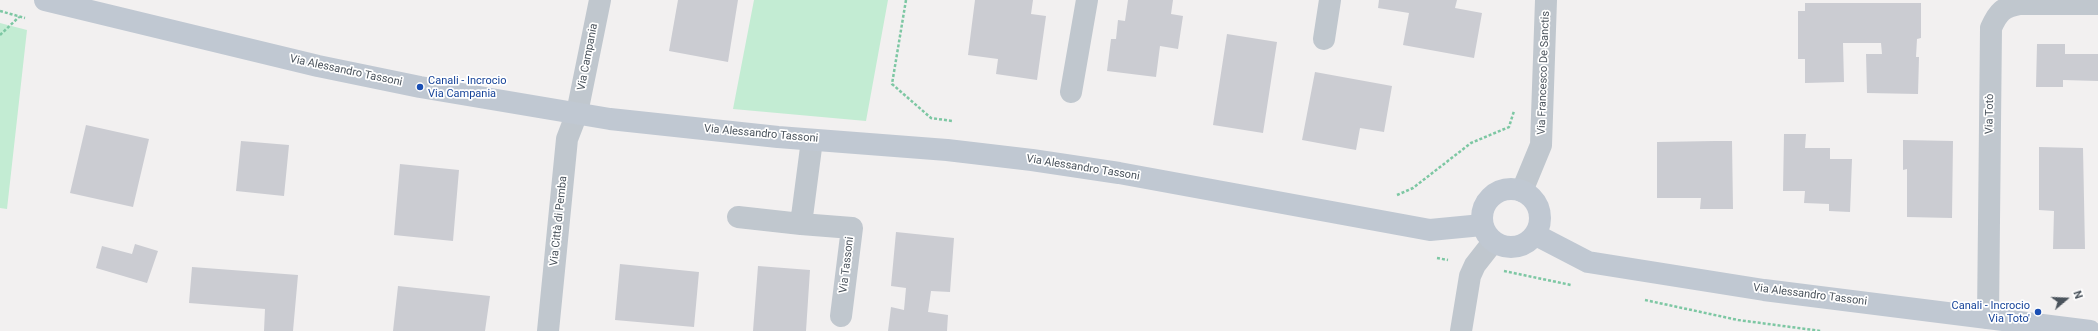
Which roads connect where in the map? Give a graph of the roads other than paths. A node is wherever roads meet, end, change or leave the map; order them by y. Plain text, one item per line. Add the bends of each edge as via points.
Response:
1 (45, 0) edge
2 (600, 0) edge
3 (1087, 0) edge
4 (1330, 0) edge
5 (1546, 0) edge
6 (2098, 4) edge
7 (1324, 39) dead end
8 (1071, 92) dead end
9 (577, 113) junction
10 (812, 140) junction
11 (1522, 191) junction
12 (738, 217) dead end
13 (802, 224) junction
14 (1488, 234) junction
15 (1536, 235) junction
16 (841, 316) dead end
17 (1988, 318) junction
18 (548, 331) edge
19 (1462, 331) edge
20 (2090, 331) edge

1 - 9 street, Via Alessandro Tassoni via 318,66 420,87
2 - 9 street, Via Campania
3 - 8 street
4 - 7 street
5 - 11 street, Via Francesco De Sanctis via 1541,145
6 - 17 street, Via Totò via 2008,6 1996,15 1991,28
9 - 10 street, Via Alessandro Tassoni via 610,119
9 - 18 street, Via Città di Pemba via 568,139
10 - 13 street
10 - 14 street, Via Alessandro Tassoni via 947,150 1119,173 1430,230
11 - 14 street via 1507,189 1489,198 1482,216
11 - 15 street via 1534,199 1538,207 1540,226
12 - 13 street
13 - 16 street, Via Tassoni via 852,228
14 - 15 street via 1502,246 1521,246
14 - 19 street via 1470,276
15 - 17 street, Via Alessandro Tassoni via 1588,262 1764,290
17 - 20 street, Via Alessandro Tassoni

